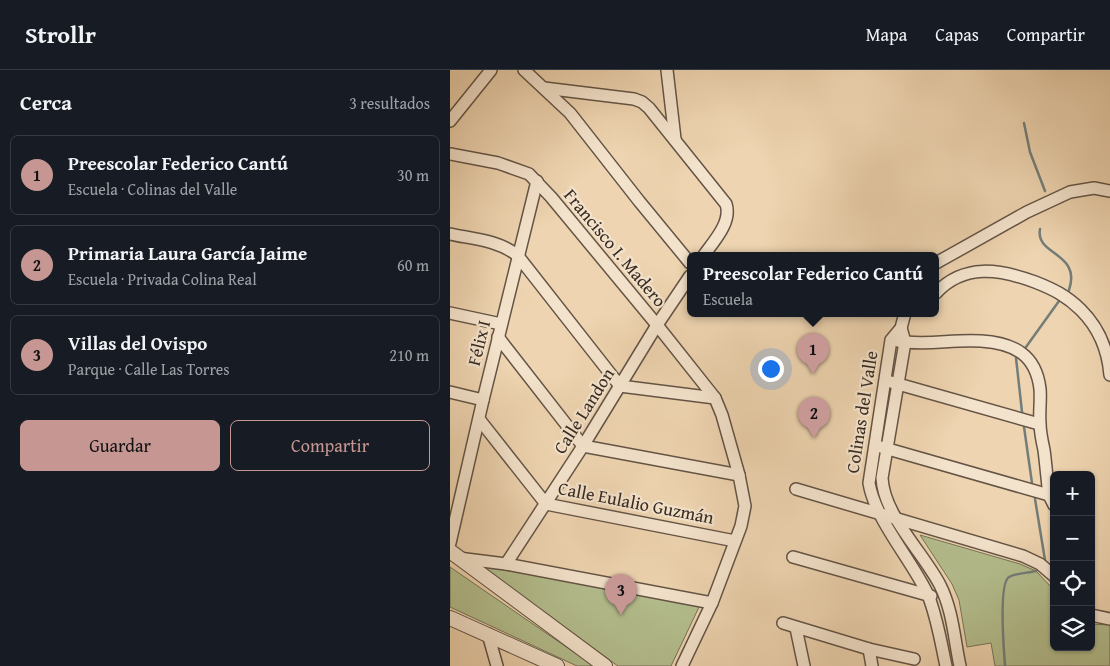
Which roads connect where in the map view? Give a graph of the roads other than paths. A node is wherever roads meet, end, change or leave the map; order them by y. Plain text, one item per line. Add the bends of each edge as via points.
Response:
1 (491, 70) edge
2 (524, 70) edge
3 (667, 70) edge
4 (544, 88) junction
5 (450, 121) edge
6 (675, 139) junction
7 (450, 154) edge
8 (537, 181) junction
9 (1110, 192) edge
10 (450, 234) edge
11 (706, 252) edge
12 (518, 256) junction
13 (687, 259) edge
14 (939, 261) edge
15 (687, 280) edge
16 (939, 290) edge
17 (450, 313) edge
18 (905, 317) edge
19 (502, 324) junction
20 (657, 325) junction
21 (901, 328) junction
22 (498, 337) junction
23 (891, 340) junction
24 (905, 342) junction
25 (1110, 375) edge
26 (884, 380) junction
27 (898, 384) junction
28 (620, 386) junction
29 (450, 392) edge
30 (714, 398) junction
31 (483, 400) junction
32 (480, 419) junction
33 (1040, 424) junction
34 (874, 445) junction
35 (583, 446) junction
36 (888, 450) junction
37 (739, 475) junction
38 (796, 489) dead end
39 (1050, 493) edge
40 (1050, 500) edge
41 (546, 504) junction
42 (880, 513) junction
43 (897, 518) junction
44 (735, 541) junction
45 (450, 543) edge
46 (453, 554) edge
47 (793, 557) dead end
48 (506, 564) junction
49 (1050, 573) edge
50 (928, 595) junction
51 (946, 599) junction
52 (712, 603) junction
53 (1095, 616) edge
54 (450, 618) edge
55 (1110, 619) edge
56 (783, 623) dead end
57 (796, 628) junction
58 (488, 634) junction
59 (869, 648) junction
60 (914, 660) dead end
61 (497, 666) edge
62 (557, 666) edge
63 (605, 666) edge
64 (682, 666) edge
65 (804, 666) edge
66 (872, 666) edge
67 (946, 666) edge
68 (960, 666) edge

1 - 5 street
2 - 4 street
3 - 6 street
4 - 6 street via 642,102
4 - 13 street via 570,113
6 - 11 street via 727,208 727,220
7 - 8 street, Francisco I. Madero via 519,169
8 - 12 street, Félix I
8 - 20 street, Francisco I. Madero
9 - 14 street via 1094,188 1070,192
10 - 12 street via 504,246
12 - 19 street, Félix I
12 - 28 street
15 - 20 street, Calle Landon
16 - 25 street via 963,275 989,270 1011,274 1055,290 1069,298 1097,331 1106,351
17 - 19 street
18 - 21 street
19 - 22 street, Félix I
20 - 28 street, Calle Landon
20 - 30 street, Francisco I. Madero
21 - 23 street, Colinas del Valle
21 - 24 street, Colinas del Valle
22 - 31 street, Félix I
22 - 35 street
23 - 24 street
23 - 26 street, Colinas del Valle
24 - 27 street, Colinas del Valle
24 - 33 street via 981,341 1001,343 1018,350 1032,364 1038,377
26 - 27 street
26 - 34 street, Colinas del Valle
27 - 33 street
27 - 36 street, Colinas del Valle
28 - 30 street
28 - 35 street, Calle Landon
29 - 31 street
30 - 37 street, Francisco I. Madero
31 - 32 street, Félix I
32 - 41 street, Calle Eulalio Guzmán
32 - 45 street, Félix I
33 - 39 street
34 - 36 street
34 - 42 street, Colinas del Valle via 869,483
35 - 37 street
35 - 41 street, Calle Landon
36 - 40 street
36 - 43 street, Colinas del Valle via 882,478 885,494
37 - 44 street, Francisco I. Madero via 745,506
38 - 42 street
41 - 44 street, Calle Eulalio Guzmán
41 - 48 street, Calle Landon
42 - 43 street
42 - 50 street, Colinas del Valle
43 - 49 street via 1023,556
43 - 51 street, Colinas del Valle via 928,564
44 - 52 street, Francisco I. Madero
46 - 48 street
46 - 63 street
47 - 50 street
48 - 52 street
50 - 51 street
50 - 67 street, Colinas del Valle
51 - 68 street, Colinas del Valle
52 - 64 street, Francisco I. Madero
53 - 55 street
54 - 58 street
56 - 57 street
57 - 59 street
57 - 65 street
58 - 61 street
58 - 62 street
59 - 60 street
59 - 66 street

